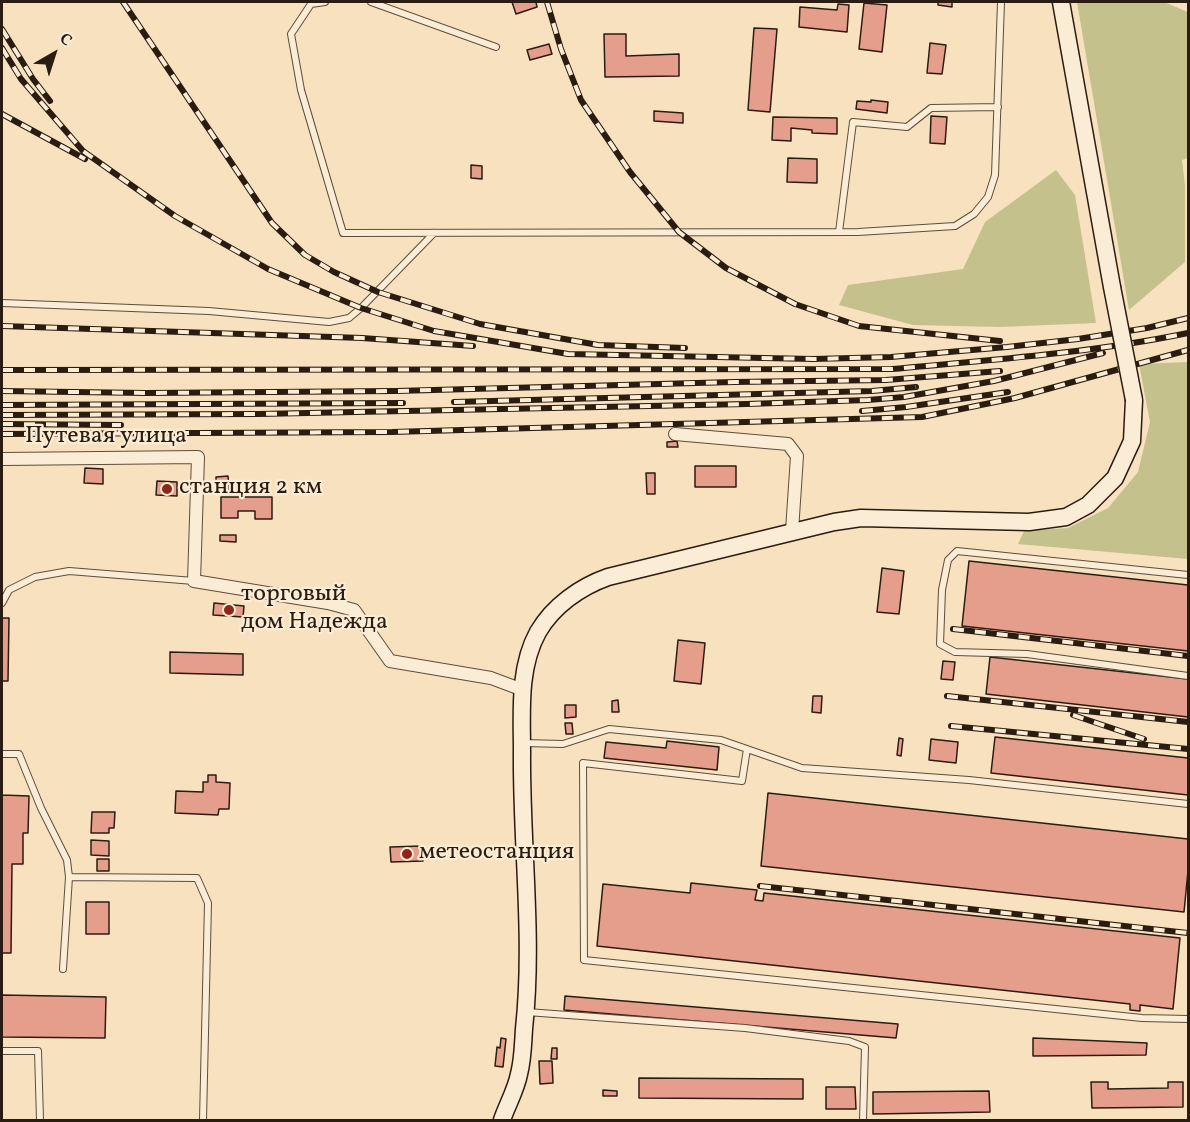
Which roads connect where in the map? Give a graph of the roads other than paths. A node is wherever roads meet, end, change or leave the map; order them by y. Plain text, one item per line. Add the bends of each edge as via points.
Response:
1 (325, 2) edge
2 (371, 2) edge
3 (1000, 2) edge
4 (1061, 2) edge
5 (496, 47) dead end
6 (998, 107) junction
7 (839, 232) junction
8 (434, 233) junction
9 (2, 303) edge
10 (675, 434) dead end
11 (2, 459) edge
12 (792, 531) junction
13 (1188, 575) edge
14 (194, 581) junction
15 (2, 603) edge
16 (1188, 676) edge
17 (523, 690) junction
18 (522, 743) junction
19 (747, 748) junction
20 (2, 754) edge
21 (1188, 804) edge
22 (69, 878) junction
23 (63, 969) dead end
24 (526, 1012) junction
25 (1188, 1019) edge
26 (2, 1051) edge
27 (39, 1120) edge
28 (203, 1120) edge
29 (502, 1120) edge
30 (863, 1120) edge

1 - 8 lane via 311,4 291,34 301,90 342,233
2 - 5 lane
3 - 6 lane
4 - 12 main road, bridge via 1134,400 1132,441 1115,478 1088,505 1066,517 1029,522 861,518
6 - 7 lane via 995,175 988,197 974,214 955,226
6 - 7 lane via 931,108 908,127 853,122
7 - 8 lane
8 - 9 lane via 361,308 349,318 329,322 209,311
10 - 12 street via 788,444 797,456
11 - 14 street, Путевая улица via 198,457
12 - 17 main road via 608,578 579,591 561,604 538,633 527,661
13 - 16 lane via 957,551 948,560 942,590 940,644 954,652 1027,654
14 - 15 lane via 69,571 35,577 9,590
14 - 17 street via 354,610 390,661 490,678
17 - 18 main road
18 - 19 lane via 563,744 609,729 722,740
18 - 24 main road
19 - 21 lane via 802,768 969,780
19 - 25 lane via 741,781 583,763 584,960 1142,1018
20 - 22 lane via 19,754 67,860
22 - 23 lane
22 - 28 lane via 197,878 208,903
24 - 29 main road via 519,1074
24 - 30 lane via 746,1028 849,1041 865,1047
26 - 27 lane via 38,1051

